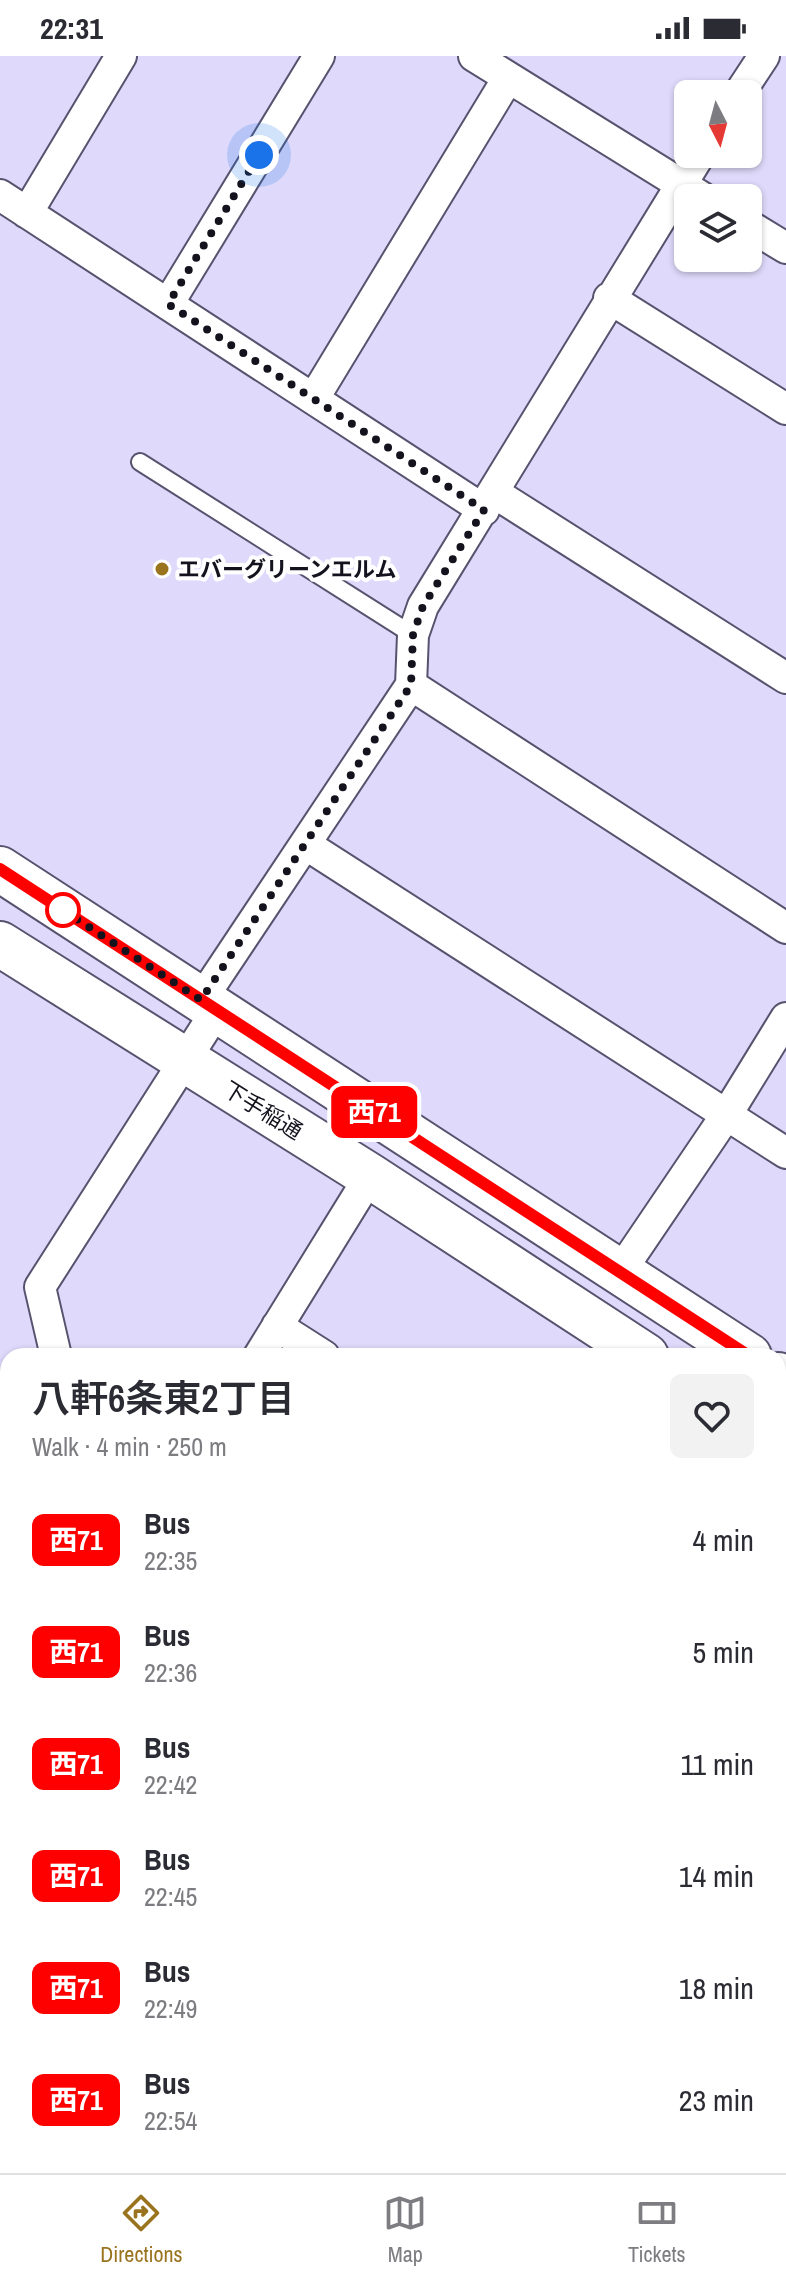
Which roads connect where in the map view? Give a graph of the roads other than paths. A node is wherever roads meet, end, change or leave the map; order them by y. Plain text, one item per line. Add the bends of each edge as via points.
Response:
1 (121, 56) edge
2 (319, 56) edge
3 (474, 56) edge
4 (764, 56) edge
5 (508, 78) junction
6 (748, 80) edge
7 (680, 184) edge
8 (0, 195) edge
9 (27, 213) junction
10 (674, 213) edge
11 (762, 233) edge
12 (786, 248) edge
13 (609, 298) junction
14 (168, 304) junction
15 (314, 398) junction
16 (786, 409) edge
17 (140, 462) dead end
18 (488, 501) junction
19 (413, 635) junction
20 (786, 678) edge
21 (411, 685) junction
22 (305, 844) junction
23 (0, 869) edge
24 (786, 928) edge
25 (0, 944) edge
26 (209, 1005) junction
27 (786, 1018) edge
28 (184, 1062) junction
29 (727, 1114) junction
30 (786, 1153) edge
31 (370, 1176) junction
32 (620, 1272) junction
33 (277, 1326) junction
34 (54, 1348) edge
35 (264, 1348) edge
36 (311, 1348) edge
37 (634, 1348) edge
38 (737, 1348) edge

1 - 9 street
2 - 14 street
3 - 5 street
4 - 6 street
5 - 7 street
5 - 15 street
8 - 9 street
9 - 14 street
10 - 13 street
11 - 12 street
13 - 16 street
13 - 18 street
14 - 15 street
15 - 18 street
17 - 19 lane
18 - 19 street via 423,606
18 - 20 street
19 - 21 street
21 - 22 street
21 - 24 street
22 - 26 street
22 - 29 street
23 - 26 main road
25 - 28 main road, 下手稲通
26 - 28 street
26 - 32 main road
27 - 29 street
28 - 31 main road, 下手稲通
28 - 34 street via 40,1287
29 - 30 street
29 - 32 street
31 - 33 street
31 - 37 main road, 下手稲通
32 - 38 main road
33 - 35 street
33 - 36 street

